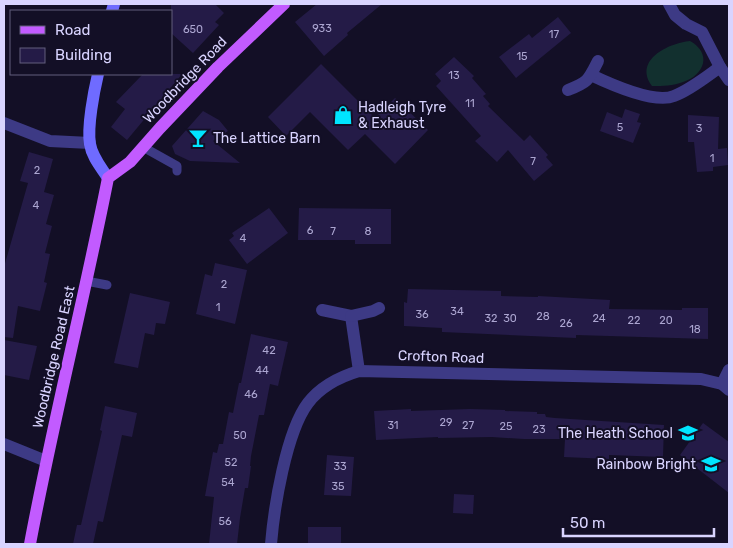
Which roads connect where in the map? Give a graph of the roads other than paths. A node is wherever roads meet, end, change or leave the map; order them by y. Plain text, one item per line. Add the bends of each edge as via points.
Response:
1 (284, 4) edge
2 (669, 4) edge
3 (598, 61) dead end
4 (720, 67) junction
5 (98, 75) edge
6 (591, 75) junction
7 (729, 80) edge
8 (568, 90) dead end
9 (4, 123) edge
10 (90, 144) junction
11 (144, 147) junction
12 (177, 171) dead end
13 (108, 178) junction
14 (86, 281) junction
15 (107, 285) dead end
16 (379, 308) dead end
17 (322, 310) dead end
18 (350, 316) junction
19 (729, 370) edge
20 (359, 371) junction
21 (726, 387) edge
22 (4, 444) edge
23 (46, 461) junction
24 (30, 544) edge
25 (271, 544) edge

1 - 11 main road, Woodbridge Road via 218,67
2 - 4 street via 675,15 702,32
3 - 6 street
4 - 6 street via 673,97 662,98 623,88
4 - 7 street
5 - 10 street
6 - 8 street via 585,83
9 - 10 street via 54,142
10 - 13 street
11 - 12 lane via 177,166
11 - 13 main road, Woodbridge Road
13 - 14 main road, Woodbridge Road East
14 - 15 lane
14 - 23 main road, Woodbridge Road East
16 - 18 street
17 - 18 street
18 - 20 street
19 - 21 street
20 - 21 street, Crofton Road via 701,379
20 - 25 street, Crofton Road via 340,377 324,388 300,415 280,483
22 - 23 street
23 - 24 main road, Woodbridge Road East

